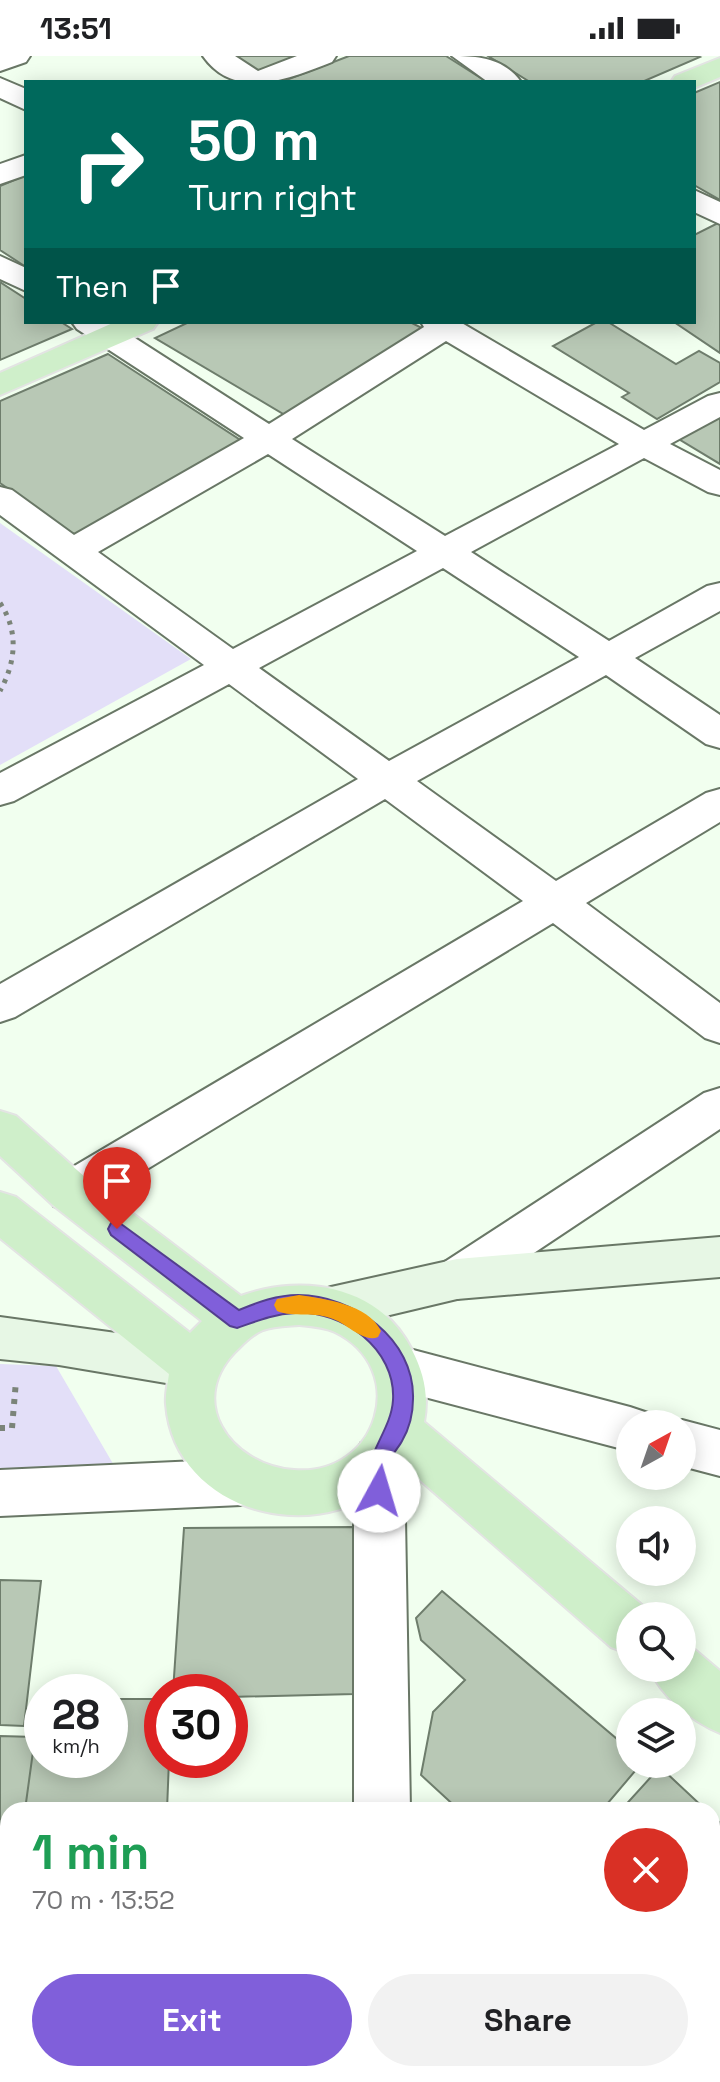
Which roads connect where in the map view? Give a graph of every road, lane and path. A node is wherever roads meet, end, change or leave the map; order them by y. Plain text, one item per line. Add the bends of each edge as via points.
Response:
1 (16, 56) edge
2 (217, 56) edge
3 (322, 56) edge
4 (466, 56) edge
5 (0, 63) edge
6 (720, 66) edge
7 (252, 80) edge
8 (260, 80) edge
9 (504, 80) edge
10 (689, 80) edge
11 (0, 87) edge
12 (24, 100) edge
13 (24, 165) edge
14 (0, 175) edge
15 (0, 265) edge
16 (24, 281) edge
17 (130, 324) edge
18 (441, 324) edge
19 (99, 329) edge
20 (0, 385) edge
21 (720, 403) edge
22 (268, 439) junction
23 (644, 444) junction
24 (720, 484) edge
25 (0, 498) edge
26 (73, 551) junction
27 (444, 552) junction
28 (720, 595) edge
29 (0, 603) edge
30 (607, 657) junction
31 (231, 667) junction
32 (0, 691) edge
33 (720, 734) edge
34 (387, 780) junction
35 (0, 791) edge
36 (720, 803) edge
37 (556, 903) junction
38 (0, 1005) edge
39 (720, 1026) edge
40 (720, 1106) edge
41 (0, 1129) edge
42 (70, 1192) junction
43 (0, 1211) edge
44 (720, 1257) edge
45 (457, 1279) junction
46 (331, 1308) junction
47 (237, 1320) junction
48 (10, 1339) edge
49 (196, 1366) junction
50 (398, 1368) junction
51 (616, 1425) edge
52 (0, 1428) edge
53 (388, 1444) junction
54 (696, 1447) edge
55 (720, 1453) edge
56 (241, 1482) junction
57 (0, 1493) edge
58 (616, 1618) edge
59 (692, 1682) edge
60 (720, 1706) edge
61 (382, 1802) edge

1 - 5 street
2 - 7 street
3 - 8 street
4 - 9 street
6 - 10 main road
11 - 12 street
13 - 14 street
15 - 16 street
17 - 19 main road
18 - 22 street
18 - 23 street
19 - 20 main road
19 - 22 street
21 - 23 street
22 - 26 street
22 - 27 street
23 - 24 street
23 - 27 street
25 - 26 street
26 - 31 street
27 - 30 street
27 - 31 street
28 - 30 street
29 - 32 path via 15,642 9,676
30 - 33 street
30 - 34 street
31 - 34 street
31 - 35 street
34 - 37 street
34 - 38 street
36 - 37 street
37 - 39 street
37 - 42 street
40 - 45 street
41 - 42 main road
42 - 47 main road
43 - 49 main road
44 - 45 street
45 - 46 street
46 - 47 main road via 267,1307
46 - 50 main road via 371,1331
47 - 49 main road via 213,1340
48 - 49 street
48 - 52 path via 12,1428
49 - 56 main road via 189,1398 194,1431 212,1461
50 - 51 street
50 - 53 main road via 403,1398
53 - 56 main road via 350,1481 314,1494 277,1494
53 - 58 main road
53 - 61 street
54 - 55 street
56 - 57 street
59 - 60 main road

